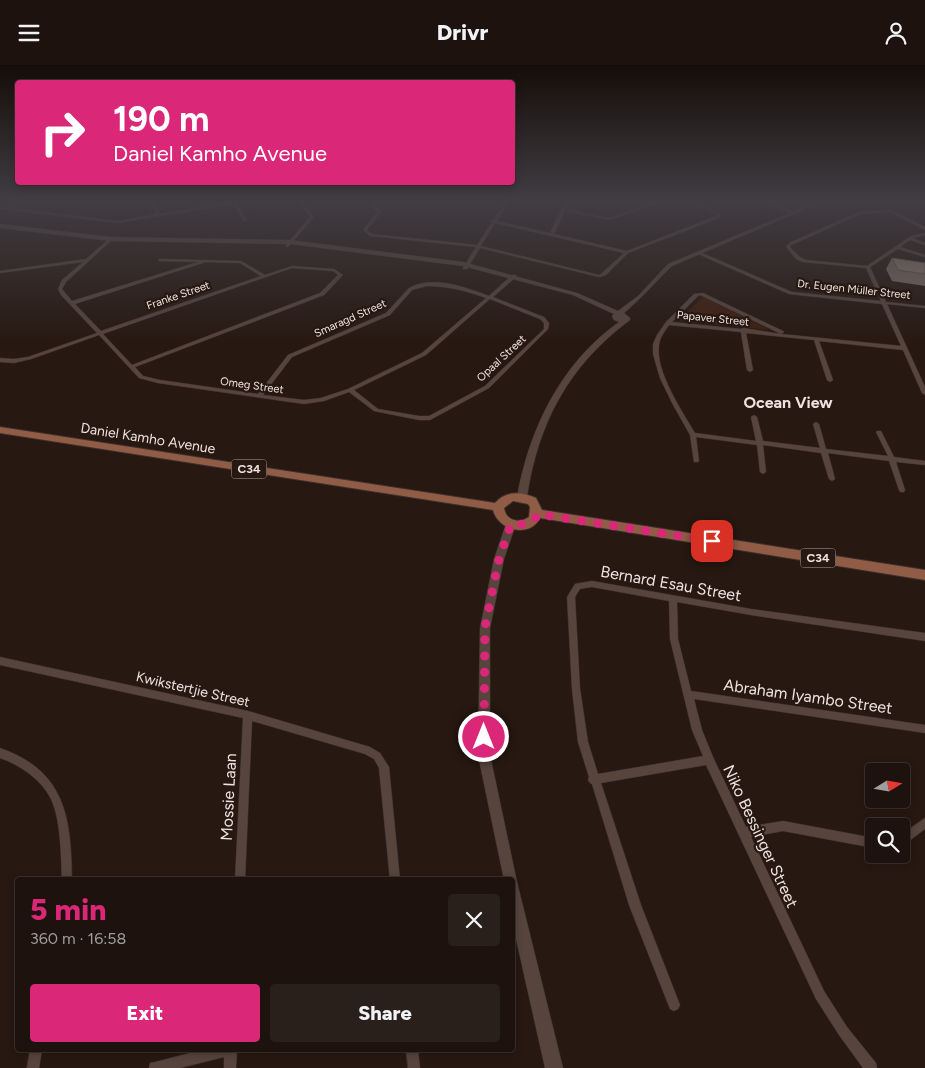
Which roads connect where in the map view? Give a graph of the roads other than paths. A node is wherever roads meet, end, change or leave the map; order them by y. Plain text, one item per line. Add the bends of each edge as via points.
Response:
1 (99, 249) edge
2 (326, 249) edge
3 (476, 249) edge
4 (485, 249) edge
5 (614, 249) edge
6 (635, 249) edge
7 (709, 249) edge
8 (790, 249) edge
9 (894, 249) edge
10 (902, 249) edge
11 (920, 249) edge
12 (627, 252) junction
13 (699, 253) junction
14 (915, 253) junction
15 (925, 256) edge
16 (161, 259) dead end
17 (86, 261) junction
18 (206, 261) junction
19 (464, 266) junction
20 (868, 267) junction
21 (0, 272) edge
22 (263, 276) junction
23 (512, 278) junction
24 (489, 297) junction
25 (640, 297) junction
26 (72, 303) junction
27 (883, 303) junction
28 (925, 307) edge
29 (616, 317) junction
30 (626, 319) junction
31 (668, 323) junction
32 (742, 331) junction
33 (100, 333) junction
34 (787, 335) junction
35 (816, 338) junction
36 (602, 339) junction
37 (903, 347) junction
38 (0, 360) edge
39 (132, 367) junction
40 (750, 370) dead end
41 (830, 380) dead end
42 (350, 390) junction
43 (925, 393) edge
44 (259, 396) junction
45 (754, 417) dead end
46 (816, 425) dead end
47 (0, 431) edge
48 (879, 432) dead end
49 (693, 435) junction
50 (760, 443) junction
51 (825, 450) junction
52 (892, 459) junction
53 (696, 461) dead end
54 (925, 463) edge
55 (763, 472) dead end
56 (832, 479) dead end
57 (902, 490) dead end
58 (522, 497) junction
59 (498, 507) junction
60 (538, 514) junction
61 (511, 524) junction
62 (925, 575) edge
63 (673, 597) junction
64 (925, 637) edge
65 (0, 661) edge
66 (687, 694) junction
67 (248, 715) junction
68 (925, 729) edge
69 (0, 753) edge
70 (709, 760) junction
71 (593, 780) junction
72 (925, 823) edge
73 (743, 833) junction
74 (910, 835) edge
75 (865, 841) edge
76 (67, 877) edge
77 (240, 877) edge
78 (395, 877) edge
79 (510, 877) edge
80 (515, 899) edge
81 (674, 1005) dead end
82 (36, 1052) edge
83 (221, 1052) edge
84 (229, 1052) edge
85 (412, 1052) edge
86 (33, 1068) edge
87 (156, 1068) edge
88 (230, 1068) edge
89 (414, 1068) edge
90 (554, 1068) edge
91 (871, 1068) edge

1 - 17 street, Omeg Street
2 - 19 street
3 - 19 street
4 - 12 street via 595,275 604,274
5 - 12 street
6 - 12 street
7 - 13 street
8 - 20 street via 806,261
9 - 20 street
10 - 14 street
11 - 14 street
13 - 25 street via 664,270
13 - 27 street, Dr. Eugen Müller Street via 791,293
14 - 15 street
16 - 18 street
17 - 21 street
17 - 26 street, Omeg Street via 64,281 60,289
18 - 22 street via 241,262
18 - 26 street
19 - 23 street
20 - 27 street
22 - 33 street, Franke Street
22 - 39 street, Franke Street via 298,266 334,270 341,275 322,295
23 - 24 street, Omeg Street
23 - 29 street
24 - 42 street, Omeg Street via 424,354
24 - 42 street, Opaal Street via 542,317 547,323 546,329 487,387 430,418 376,410
24 - 44 street, Smaragd Street via 440,284 417,286 394,311 290,356
25 - 29 street
25 - 30 street
26 - 33 street, Omeg Street
27 - 28 street, Dr. Eugen Müller Street
27 - 37 street
29 - 30 street
29 - 36 street
30 - 36 street
31 - 32 street, Papaver Street
31 - 34 street via 696,295 701,295
31 - 49 street, Papaver Street via 658,339 656,352 663,380
32 - 34 street, Papaver Street
32 - 40 street
33 - 38 street, Franke Street via 29,359
33 - 39 street, Omeg Street
34 - 35 street, Papaver Street
35 - 37 street, Papaver Street
35 - 41 street
36 - 58 street via 567,378 552,401 538,431
37 - 43 street
39 - 44 street, Omeg Street via 148,380
42 - 44 street, Omeg Street via 313,402
45 - 50 street
46 - 51 street
47 - 59 main road, Daniel Kamho Avenue / C34
48 - 52 street
49 - 50 street
49 - 53 street
50 - 51 street
50 - 55 street
51 - 52 street
51 - 56 street
52 - 54 street
52 - 57 street
58 - 59 main road via 506,499
58 - 60 main road via 534,503
59 - 61 main road via 500,516
60 - 61 main road via 526,524
60 - 62 main road, C34
61 - 79 street via 499,559 485,627 484,755
63 - 64 street, Bernard Esau Street
63 - 66 street, Niko Bessinger Street via 674,639
63 - 71 street, Bernard Esau Street via 592,584 578,586 574,590 571,617 576,689 583,742
65 - 67 street, Kwikstertjie Street
66 - 68 street, Abraham Iyambo Street
66 - 70 street, Niko Bessinger Street
67 - 77 street, Mossie Laan
67 - 78 street, Kwikstertjie Street via 357,747 377,756 384,767
69 - 76 street via 34,771 54,796 67,853
70 - 71 street
70 - 73 street, Niko Bessinger Street
71 - 81 street, Bernard Esau Street via 635,905
72 - 74 street
73 - 75 street via 783,826
73 - 91 street, Niko Bessinger Street via 820,995
80 - 90 street
82 - 86 street
83 - 87 street
84 - 88 street
85 - 89 street

